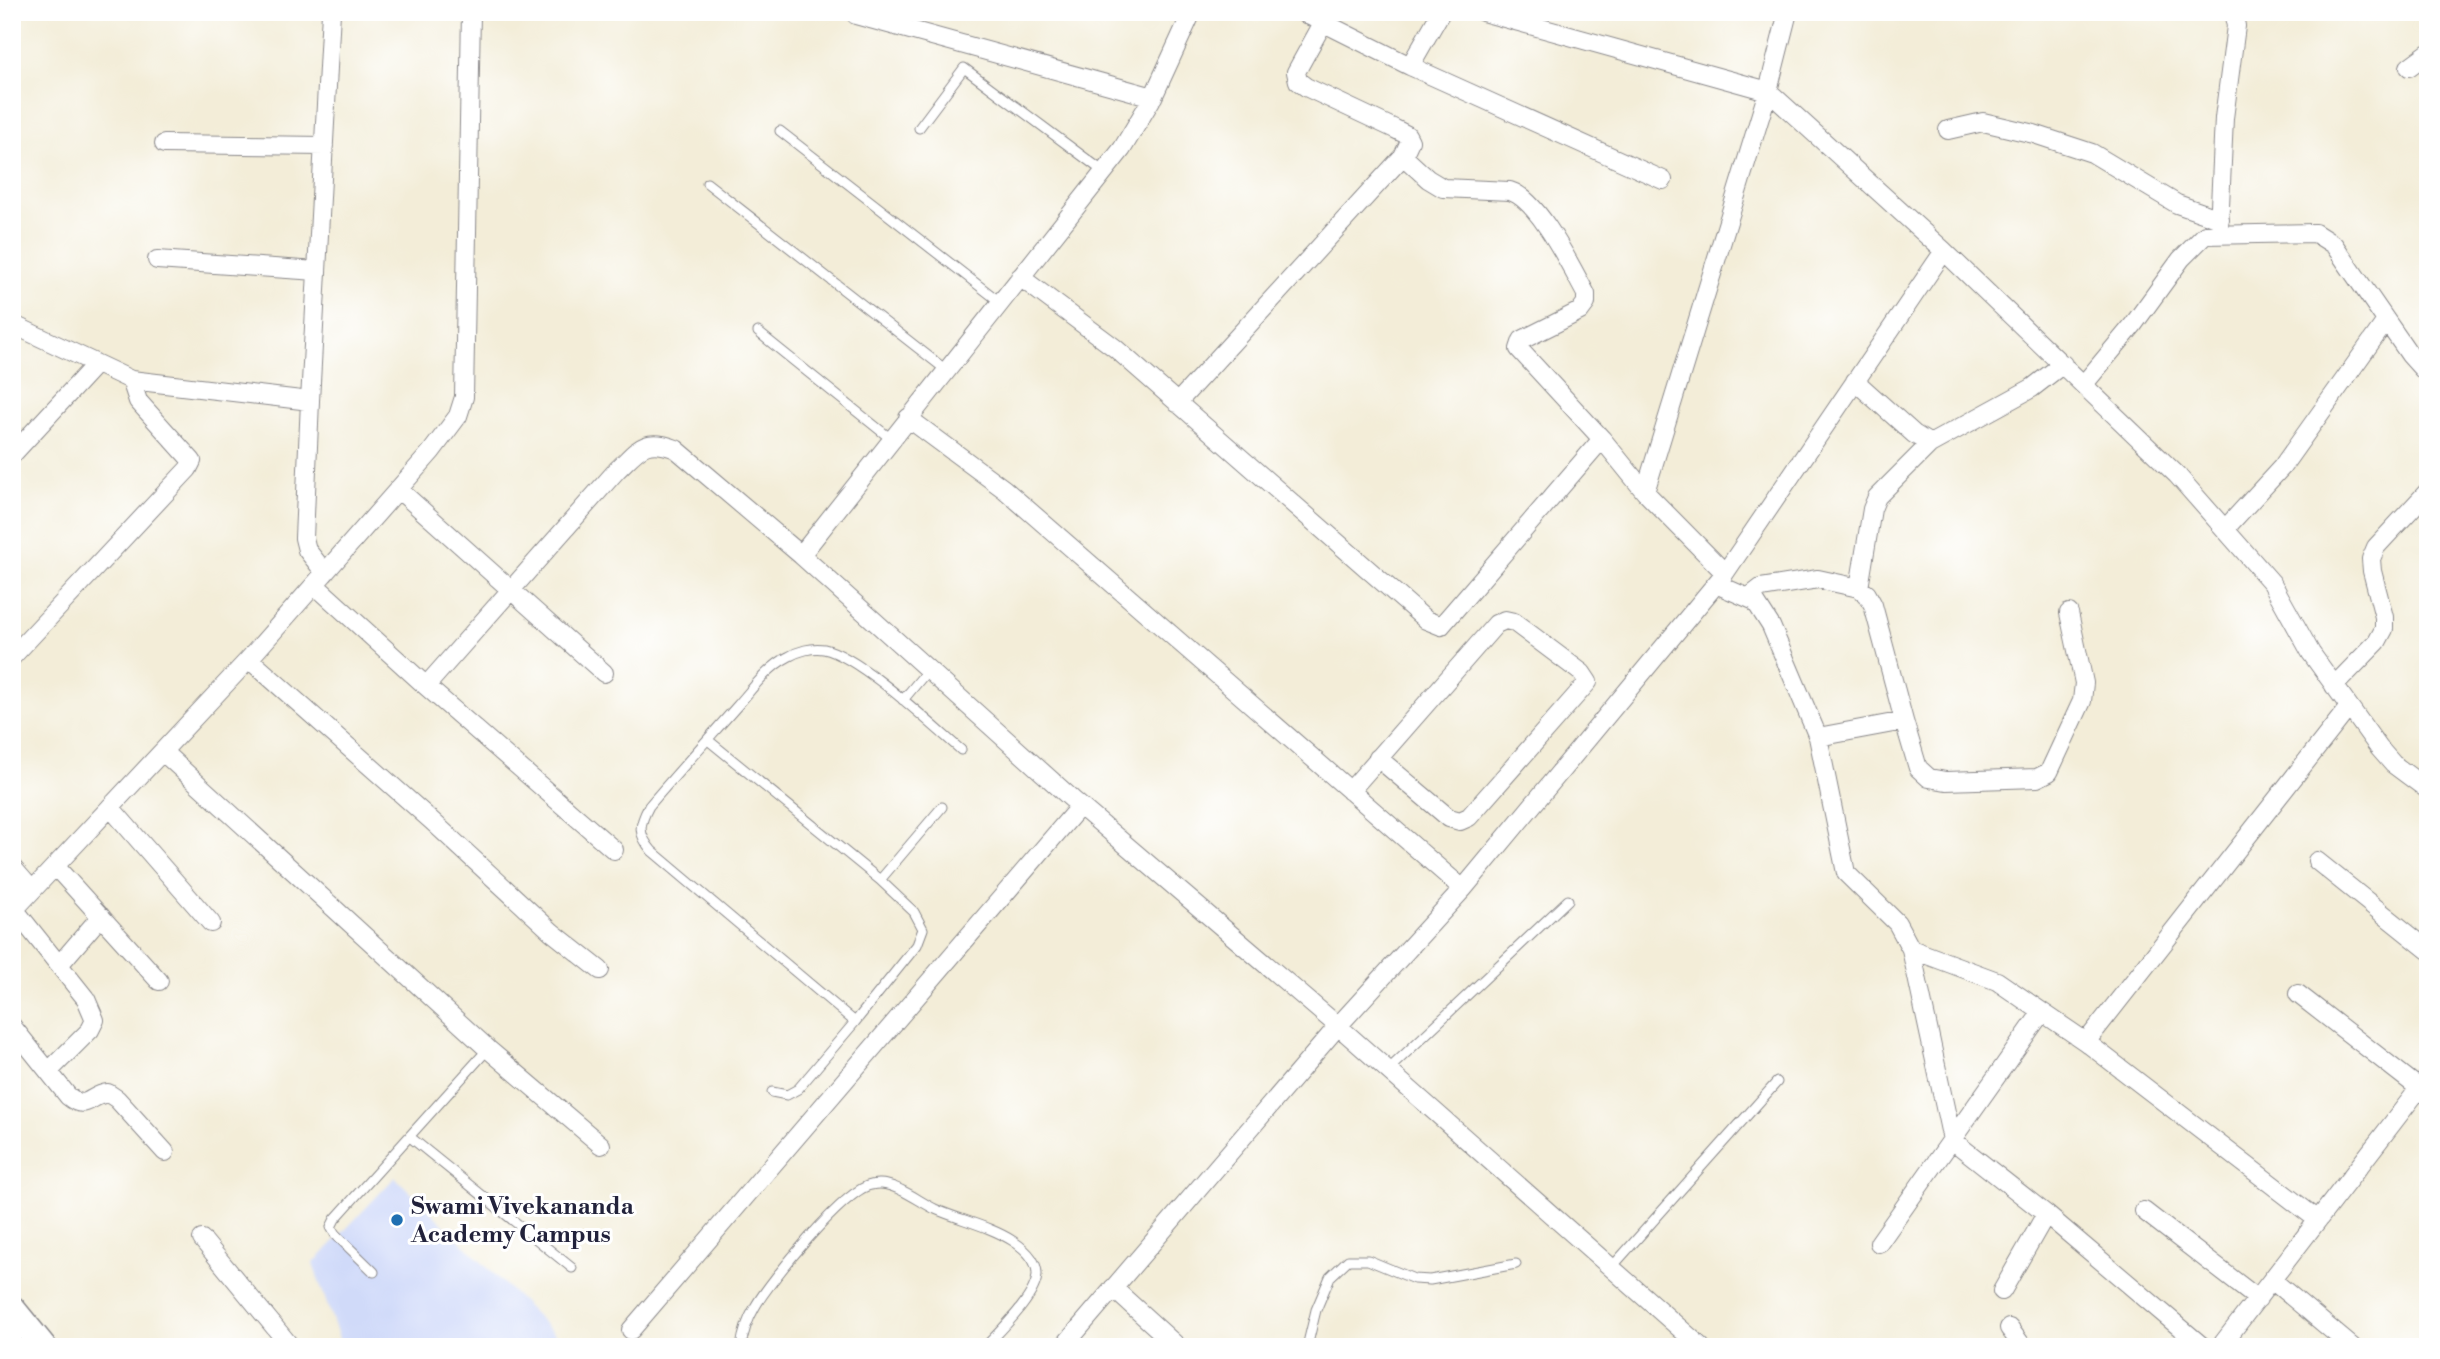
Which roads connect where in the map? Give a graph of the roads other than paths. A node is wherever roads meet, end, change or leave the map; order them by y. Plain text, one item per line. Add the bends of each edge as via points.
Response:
1 (331, 12) edge
2 (471, 12) edge
3 (856, 12) edge
4 (1192, 12) edge
5 (1302, 12) edge
6 (1441, 12) edge
7 (1483, 12) edge
8 (1788, 12) edge
9 (2233, 12) edge
10 (1323, 23) junction
11 (2428, 53) edge
12 (1410, 66) junction
13 (2409, 66) dead end
14 (1768, 91) junction
15 (1153, 97) junction
16 (919, 128) dead end
17 (1948, 130) dead end
18 (780, 131) dead end
19 (164, 144) dead end
20 (324, 146) junction
21 (1403, 156) junction
22 (1104, 172) junction
23 (1663, 180) dead end
24 (707, 183) dead end
25 (2219, 227) junction
26 (1944, 251) junction
27 (157, 260) dead end
28 (317, 271) junction
29 (1020, 276) junction
30 (1000, 302) junction
31 (2386, 321) junction
32 (12, 324) edge
33 (758, 332) dead end
34 (96, 364) junction
35 (2063, 364) junction
36 (946, 370) junction
37 (2428, 375) edge
38 (131, 380) junction
39 (1855, 382) junction
40 (2084, 384) junction
41 (310, 401) junction
42 (1177, 403) junction
43 (908, 418) junction
44 (891, 439) junction
45 (1602, 439) junction
46 (1930, 444) junction
47 (12, 455) edge
48 (398, 489) junction
49 (1645, 492) junction
50 (2424, 502) edge
51 (2225, 529) junction
52 (801, 555) junction
53 (1720, 578) junction
54 (320, 579) junction
55 (1859, 588) junction
56 (510, 590) junction
57 (1748, 598) junction
58 (2069, 613) dead end
59 (12, 657) edge
60 (249, 659) junction
61 (928, 670) junction
62 (604, 673) dead end
63 (426, 686) junction
64 (2334, 686) junction
65 (903, 700) junction
66 (2349, 707) junction
67 (1903, 721) junction
68 (1818, 737) junction
69 (708, 740) junction
70 (961, 750) dead end
71 (163, 752) junction
72 (1378, 758) junction
73 (2428, 790) edge
74 (1350, 791) junction
75 (1080, 806) junction
76 (110, 807) junction
77 (942, 807) dead end
78 (614, 850) dead end
79 (2317, 861) dead end
80 (55, 866) junction
81 (12, 867) edge
82 (880, 880) junction
83 (1462, 889) junction
84 (32, 890) junction
85 (1567, 900) dead end
86 (13, 911) edge
87 (101, 916) junction
88 (211, 923) dead end
89 (1911, 949) junction
90 (2428, 950) edge
91 (59, 965) junction
92 (600, 970) dead end
93 (159, 981) dead end
94 (2298, 994) dead end
95 (2042, 1012) junction
96 (855, 1022) junction
97 (12, 1026) edge
98 (1338, 1026) junction
99 (2086, 1042) junction
100 (488, 1049) junction
101 (49, 1070) junction
102 (1388, 1070) junction
103 (1777, 1082) dead end
104 (2425, 1087) edge
105 (772, 1092) dead end
106 (410, 1137) junction
107 (1952, 1140) junction
108 (601, 1145) dead end
109 (165, 1152) dead end
110 (2144, 1211) dead end
111 (2046, 1214) junction
112 (2318, 1220) junction
113 (202, 1239) dead end
114 (1880, 1243) dead end
115 (1516, 1264) dead end
116 (572, 1268) dead end
117 (1611, 1268) junction
118 (374, 1272) dead end
119 (2272, 1280) junction
120 (1113, 1288) junction
121 (2002, 1292) dead end
122 (2258, 1299) junction
123 (12, 1309) edge
124 (2009, 1328) dead end
125 (631, 1330) dead end
126 (43, 1347) edge
127 (291, 1347) edge
128 (741, 1347) edge
129 (985, 1347) edge
130 (1063, 1347) edge
131 (1178, 1347) edge
132 (1307, 1347) edge
133 (1701, 1347) edge
134 (2023, 1347) edge
135 (2203, 1347) edge
136 (2220, 1347) edge
137 (2352, 1347) edge

1 - 20 street
2 - 48 street via 464,397 458,416
3 - 15 street
4 - 15 street
5 - 10 street
6 - 12 street
7 - 14 street
8 - 14 street
9 - 25 street via 2236,26 2224,118
10 - 12 street
10 - 21 street via 1296,72 1298,81 1407,135 1410,141
11 - 13 street
12 - 23 street
14 - 26 street
14 - 49 street
15 - 22 street
16 - 22 lane via 964,68
17 - 25 street via 1983,122 2092,153
18 - 30 lane
19 - 20 street
20 - 28 street
21 - 42 street
21 - 45 street via 1443,188 1510,191 1528,201 1556,241 1586,294 1586,303 1568,318 1522,340 1519,349
22 - 29 street
24 - 36 lane
25 - 31 street via 2315,233 2334,245
25 - 40 street via 2181,259
26 - 35 street
26 - 39 street
27 - 28 street
28 - 41 street
29 - 30 street
29 - 42 street via 1115,348
30 - 36 street
31 - 37 street
31 - 51 street via 2282,467
32 - 34 street
33 - 44 lane
34 - 38 street
34 - 47 street
35 - 40 street
35 - 46 street via 2032,388
36 - 43 street
38 - 41 street
38 - 59 street via 138,401 192,461
39 - 46 street
39 - 53 street
40 - 51 street via 2178,475
41 - 54 street via 303,538
42 - 45 street via 1426,620 1441,626
43 - 44 street
43 - 74 street via 1004,489
44 - 52 street
45 - 49 street
46 - 55 street via 1877,497
48 - 54 street
48 - 56 street
49 - 53 street
50 - 64 street via 2376,547 2371,559 2384,629
51 - 64 street via 2272,583
52 - 56 street via 676,449 658,442 641,447 617,470
52 - 61 street
53 - 57 street
53 - 83 street
54 - 60 street
54 - 63 street
55 - 57 street via 1818,579 1761,588
55 - 67 street via 1873,605
56 - 62 street
56 - 63 street
57 - 68 street via 1755,601 1771,626
58 - 67 street via 2084,683 2082,701 2049,772 2037,778 1929,778 1918,768
60 - 71 street
60 - 92 street
61 - 65 lane
61 - 75 street
63 - 78 street
64 - 66 street
65 - 69 lane via 841,655 807,649 786,657 763,677
65 - 70 lane
66 - 73 street via 2393,764
66 - 99 street
67 - 68 street
68 - 89 street via 1846,873 1897,923
69 - 82 lane
69 - 96 lane via 649,806 640,822 642,839
71 - 76 street
71 - 100 street
72 - 72 street via 1504,620 1514,622 1588,682 1469,817 1460,821 1449,818
72 - 74 street
74 - 83 street
75 - 98 street
75 - 125 street
76 - 80 street
76 - 88 street
77 - 82 lane
79 - 90 street
80 - 84 street
80 - 87 street
81 - 84 street
82 - 96 lane via 915,912 923,929 917,945
83 - 98 street
84 - 86 street
85 - 102 lane
86 - 91 street
87 - 91 street
87 - 93 street
89 - 95 street via 1997,981
89 - 107 street
91 - 101 street via 96,1020
94 - 104 street
95 - 99 street
95 - 107 street
96 - 105 lane via 798,1089 787,1094
97 - 101 street
98 - 102 street
98 - 120 street
99 - 112 street
100 - 106 lane
100 - 108 street
101 - 109 street via 77,1104 86,1104 99,1094 117,1099
102 - 117 street
103 - 117 lane
104 - 112 street
106 - 116 lane
106 - 118 lane via 331,1227
107 - 111 street
107 - 114 street
110 - 122 street
111 - 121 street
111 - 135 street
112 - 119 street
113 - 127 street
115 - 132 lane via 1430,1280 1414,1279 1368,1260 1348,1260 1330,1277
117 - 133 street
119 - 122 street
119 - 137 street
120 - 130 street
120 - 131 street
122 - 136 street
123 - 126 main road
124 - 134 street
128 - 129 lane via 754,1308 774,1279 845,1201 868,1185 888,1185 1013,1241 1030,1255 1037,1270 1031,1294

